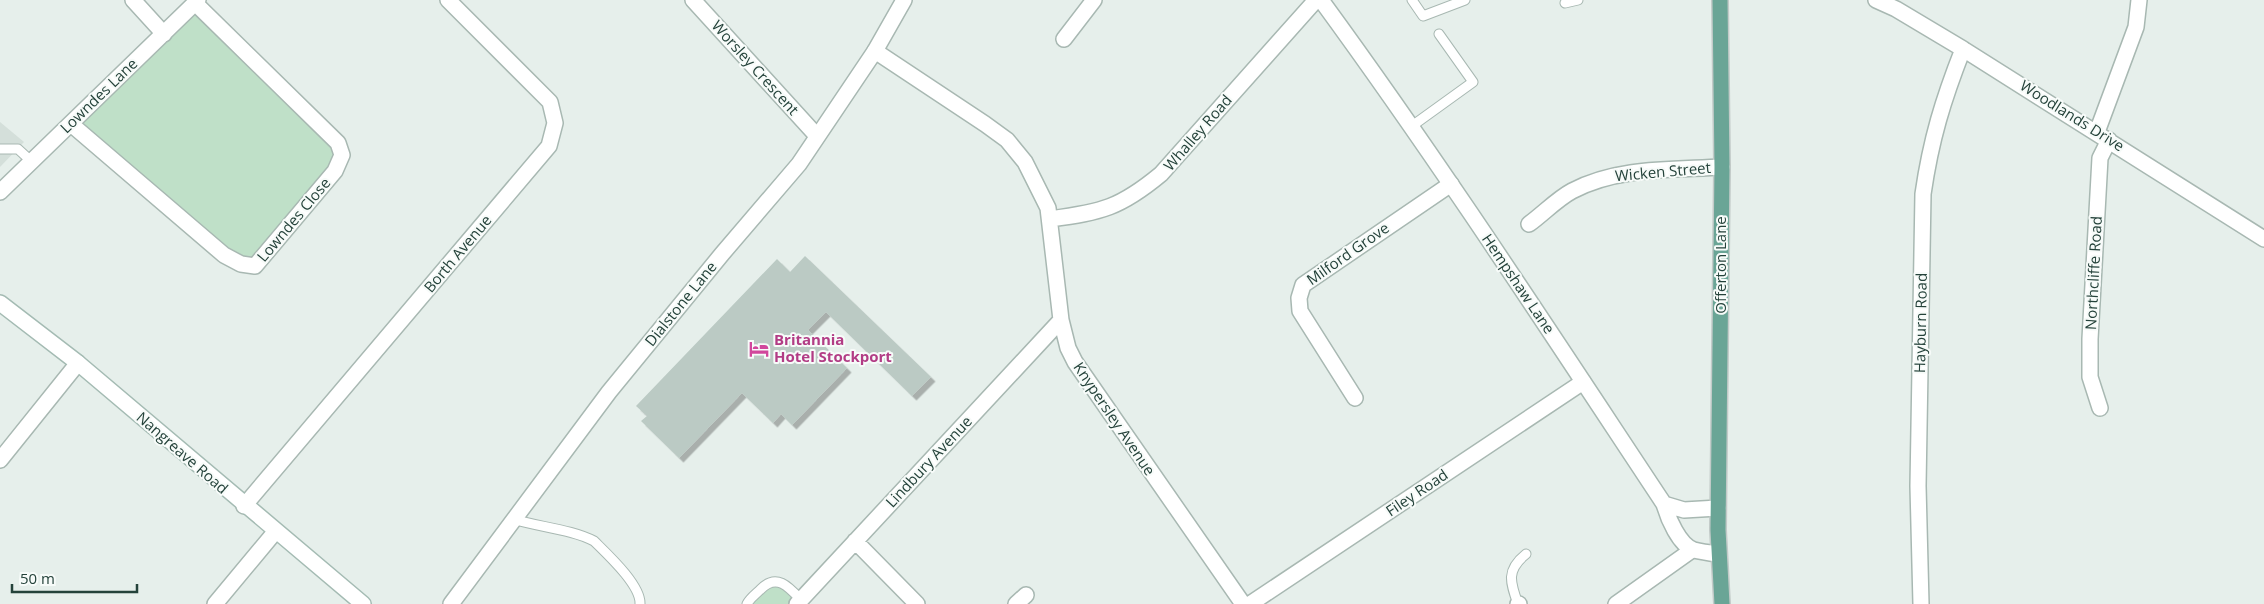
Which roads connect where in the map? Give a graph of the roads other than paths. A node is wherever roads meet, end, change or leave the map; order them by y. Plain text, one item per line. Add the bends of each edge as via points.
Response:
1 (133, 0) edge
2 (448, 0) edge
3 (693, 0) edge
4 (904, 0) edge
5 (1094, 0) edge
6 (1316, 0) edge
7 (1321, 0) edge
8 (1412, 0) edge
9 (1465, 0) edge
10 (1578, 0) edge
11 (1720, 0) edge
12 (1876, 0) edge
13 (2139, 0) edge
14 (196, 2) edge
15 (1565, 3) dead end
16 (164, 34) junction
17 (1439, 34) dead end
18 (1064, 39) dead end
19 (1963, 49) junction
20 (875, 50) junction
21 (71, 124) junction
22 (1412, 126) junction
23 (818, 136) junction
24 (2103, 136) junction
25 (0, 149) edge
26 (31, 161) junction
27 (1722, 167) junction
28 (1451, 184) junction
29 (0, 192) edge
30 (1050, 219) junction
31 (1529, 224) dead end
32 (2264, 239) edge
33 (0, 303) edge
34 (1061, 320) junction
35 (78, 363) junction
36 (1583, 382) junction
37 (1355, 398) dead end
38 (2100, 408) dead end
39 (0, 460) edge
40 (1664, 504) junction
41 (244, 506) junction
42 (1718, 508) junction
43 (512, 519) junction
44 (275, 532) junction
45 (855, 541) junction
46 (1692, 550) junction
47 (1526, 554) dead end
48 (1718, 554) junction
49 (799, 602) edge
50 (215, 604) edge
51 (363, 604) edge
52 (451, 604) edge
53 (640, 604) edge
54 (747, 604) edge
55 (917, 604) edge
56 (1243, 604) edge
57 (1250, 604) edge
58 (1519, 604) edge
59 (1616, 604) edge
60 (1722, 604) edge
61 (1921, 604) edge

1 - 16 street
2 - 41 street, Borth Avenue via 550,102 555,123 549,146
3 - 23 street, Worsley Crescent
4 - 20 street, Dialstone Lane
5 - 18 street
6 - 30 street, Whalley Road via 1161,174 1143,189 1112,208
7 - 22 street, Hempshaw Lane
8 - 9 lane via 1423,16
10 - 15 lane
11 - 27 main road, Offerton Lane
12 - 19 street, Woodlands Drive
13 - 24 street, Northcliffe Road via 2136,27
14 - 16 street, Lowndes Lane
14 - 21 street, Lowndes Close via 338,142 342,155 335,171 255,266 241,264 224,255
16 - 21 street, Lowndes Lane
17 - 22 lane via 1473,82
19 - 24 street, Woodlands Drive
19 - 61 street, Hayburn Road via 1938,117 1929,150 1923,194 1918,486
20 - 23 street, Dialstone Lane
20 - 30 street, Knypersley Avenue via 1007,140 1037,183
21 - 26 street, Lowndes Lane
22 - 28 street, Hempshaw Lane
23 - 43 street, Dialstone Lane via 799,164 609,392
24 - 32 street, Woodlands Drive
24 - 38 street, Northcliffe Road via 2090,340 2090,377
25 - 26 lane via 18,149
26 - 29 street, Lowndes Lane
27 - 31 street, Wicken Street via 1634,172 1602,178 1570,192
27 - 42 main road, Offerton Lane
28 - 36 street, Hempshaw Lane
28 - 37 street, Milford Grove via 1303,285 1300,310
30 - 34 street, Knypersley Avenue
33 - 35 street, Nangreave Road
34 - 45 street, Lindbury Avenue
34 - 56 street, Knypersley Avenue via 1068,348 1089,385
35 - 39 street
35 - 41 street, Nangreave Road
36 - 40 street, Hempshaw Lane
36 - 57 street, Filey Road
40 - 42 street via 1684,510
40 - 46 street, Hempshaw Lane via 1669,521
41 - 44 street, Nangreave Road
42 - 48 main road, Offerton Lane
43 - 52 street, Dialstone Lane
43 - 53 lane via 594,541 632,583 641,598
44 - 50 street
44 - 51 street, Nangreave Road
45 - 49 street, Lindbury Avenue
45 - 55 street
46 - 48 street
46 - 59 street
47 - 58 lane via 1511,571 1512,587
48 - 60 main road, Offerton Lane
49 - 54 lane via 786,584 772,581

